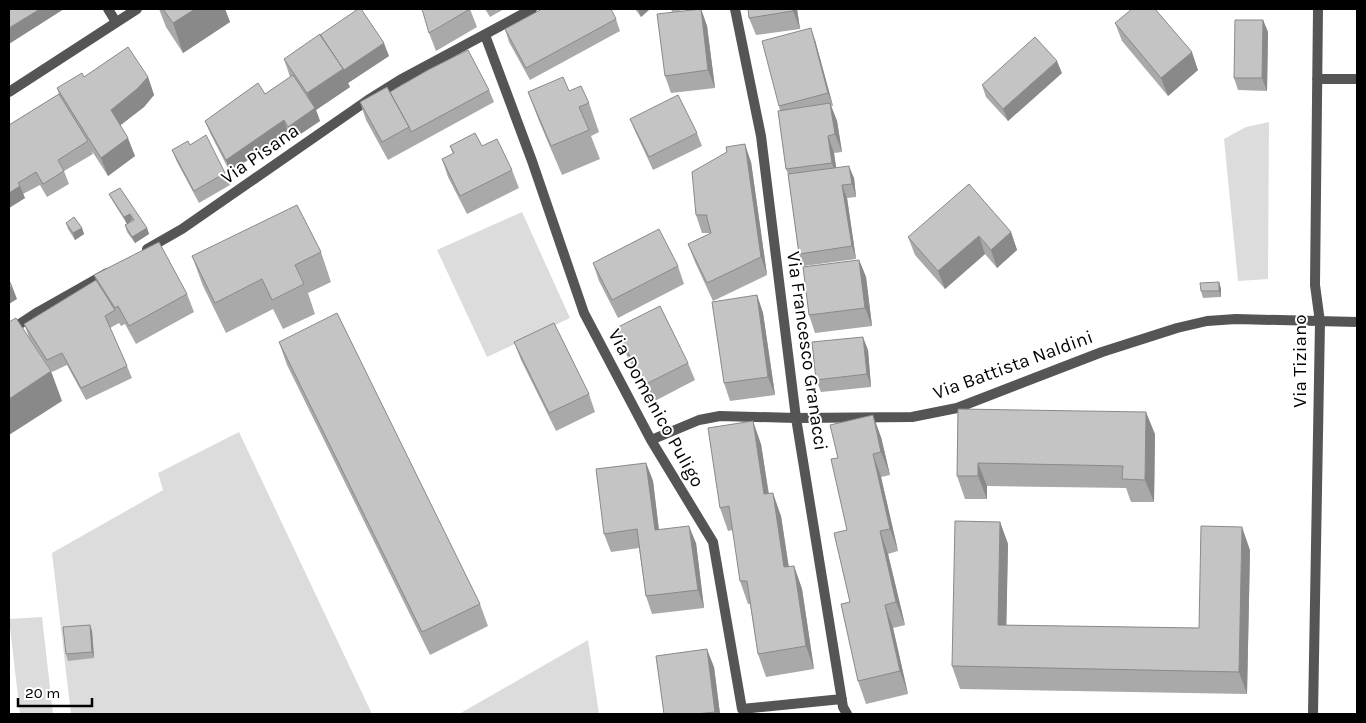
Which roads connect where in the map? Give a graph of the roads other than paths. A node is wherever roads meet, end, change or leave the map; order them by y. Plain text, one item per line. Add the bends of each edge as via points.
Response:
1 (108, 9) edge
2 (137, 9) edge
3 (532, 9) edge
4 (735, 9) edge
5 (1318, 9) edge
6 (116, 22) junction
7 (485, 35) junction
8 (1317, 79) junction
9 (1357, 80) edge
10 (9, 92) edge
11 (140, 254) edge
12 (114, 268) edge
13 (1320, 322) junction
14 (1357, 322) edge
15 (9, 331) edge
16 (796, 418) junction
17 (651, 440) junction
18 (842, 698) junction
19 (847, 714) edge
20 (1313, 714) edge

1 - 6 street
2 - 6 street
3 - 7 street, Via Pisana
4 - 16 street, Via Francesco Granacci via 761,136
5 - 8 street, Via Tiziano
6 - 10 street
7 - 11 street, Via Pisana via 368,100 182,229
7 - 17 street, Via Domenico Puligo via 584,313
8 - 9 street
8 - 13 street, Via Tiziano via 1315,285
12 - 15 street
13 - 14 street, Via Battista Naldini
13 - 16 street, Via Battista Naldini via 1236,318 1207,321 1102,352 957,408 912,417
13 - 20 street, Via Tiziano
16 - 17 street, Via Battista Naldini via 711,417
16 - 18 street, Via Francesco Granacci
17 - 18 street, Via Domenico Puligo via 713,542 742,709
18 - 19 street, Via Francesco Granacci

